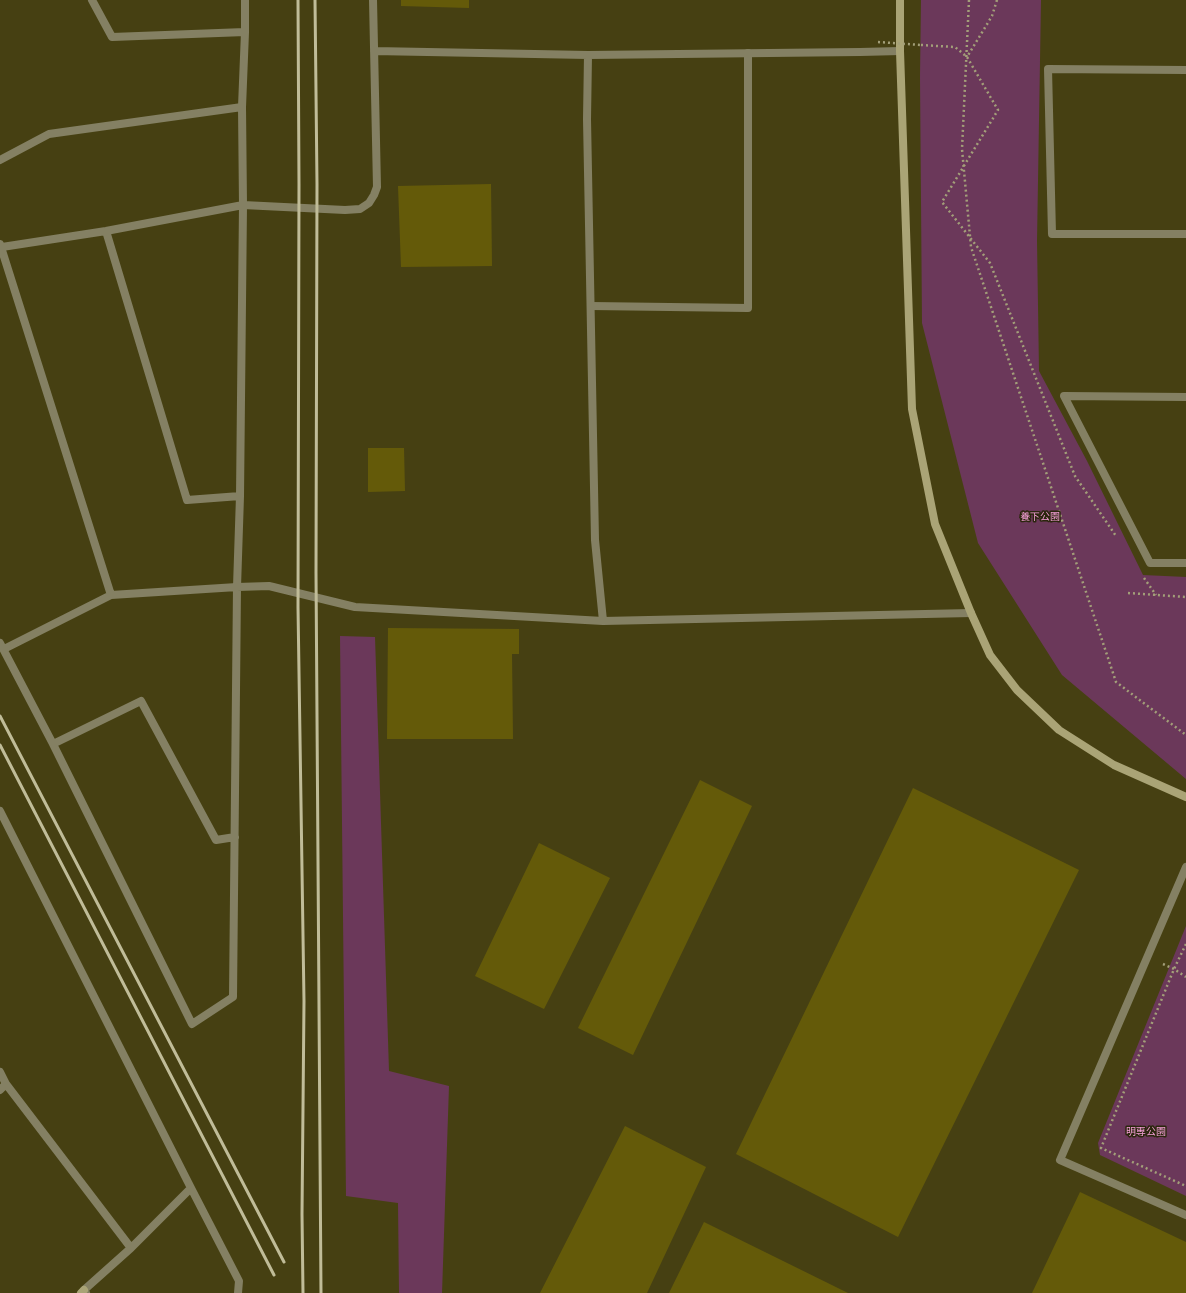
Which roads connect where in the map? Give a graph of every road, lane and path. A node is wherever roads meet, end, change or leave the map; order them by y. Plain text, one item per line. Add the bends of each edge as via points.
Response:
1 (92, 0) edge
2 (245, 0) edge
3 (373, 0) edge
4 (900, 0) edge
5 (969, 0) edge
6 (997, 0) edge
7 (245, 32) junction
8 (878, 42) dead end
9 (374, 51) junction
10 (900, 51) junction
11 (748, 53) junction
12 (588, 54) junction
13 (967, 57) junction
14 (1186, 70) edge
15 (242, 107) junction
16 (0, 160) edge
17 (964, 166) junction
18 (243, 205) junction
19 (106, 231) junction
20 (1186, 234) edge
21 (971, 239) junction
22 (1, 245) edge
23 (591, 306) junction
24 (1186, 397) edge
25 (240, 496) junction
26 (1120, 542) dead end
27 (1186, 563) edge
28 (1142, 575) dead end
29 (237, 587) junction
30 (1128, 593) dead end
31 (111, 595) junction
32 (1156, 595) junction
33 (1186, 597) edge
34 (970, 612) junction
35 (603, 621) junction
36 (2, 646) edge
37 (1186, 735) edge
38 (53, 744) junction
39 (1186, 797) edge
40 (0, 811) edge
41 (235, 837) junction
42 (1186, 867) edge
43 (1186, 944) edge
44 (1148, 957) junction
45 (1174, 969) junction
46 (1186, 977) edge
47 (0, 1072) edge
48 (3, 1087) edge
49 (1186, 1186) edge
50 (191, 1188) junction
51 (1186, 1215) edge
52 (131, 1248) junction
53 (84, 1292) edge
54 (238, 1293) edge

1 - 7 street via 112,36
2 - 7 street
3 - 9 street
4 - 10 street
5 - 13 path
6 - 13 path via 992,16
7 - 15 street
8 - 13 path, bridge via 955,47
9 - 12 street
9 - 18 street via 377,187 369,203 360,209 346,210
10 - 11 street
10 - 34 street via 912,409 935,524
11 - 12 street
11 - 23 street via 748,308
12 - 23 street
13 - 17 path via 962,149
13 - 17 path via 998,110
14 - 20 street via 1048,69 1052,234
15 - 16 street via 49,134
15 - 18 street
17 - 21 path
17 - 21 path via 942,202
18 - 19 street
18 - 25 street
19 - 22 street
19 - 25 street via 187,500
21 - 26 path via 990,263 1075,476
21 - 37 path via 1116,682
22 - 31 street
23 - 35 street via 595,540
24 - 27 street via 1064,396 1150,563
25 - 29 street
28 - 32 path
29 - 31 street
29 - 35 street via 269,586 355,607
29 - 41 street
30 - 32 path
31 - 36 street
32 - 33 path
34 - 35 street
34 - 39 street via 990,655 1017,690 1059,730 1114,765
36 - 38 street
38 - 41 street via 141,701 216,840
38 - 41 street via 192,1024 233,997
40 - 50 street
42 - 44 street
43 - 45 path
44 - 45 path
44 - 51 street via 1060,1160
45 - 46 path
45 - 49 path via 1101,1148
47 - 48 street
48 - 52 street
50 - 52 street
50 - 54 street via 239,1281
52 - 53 street

